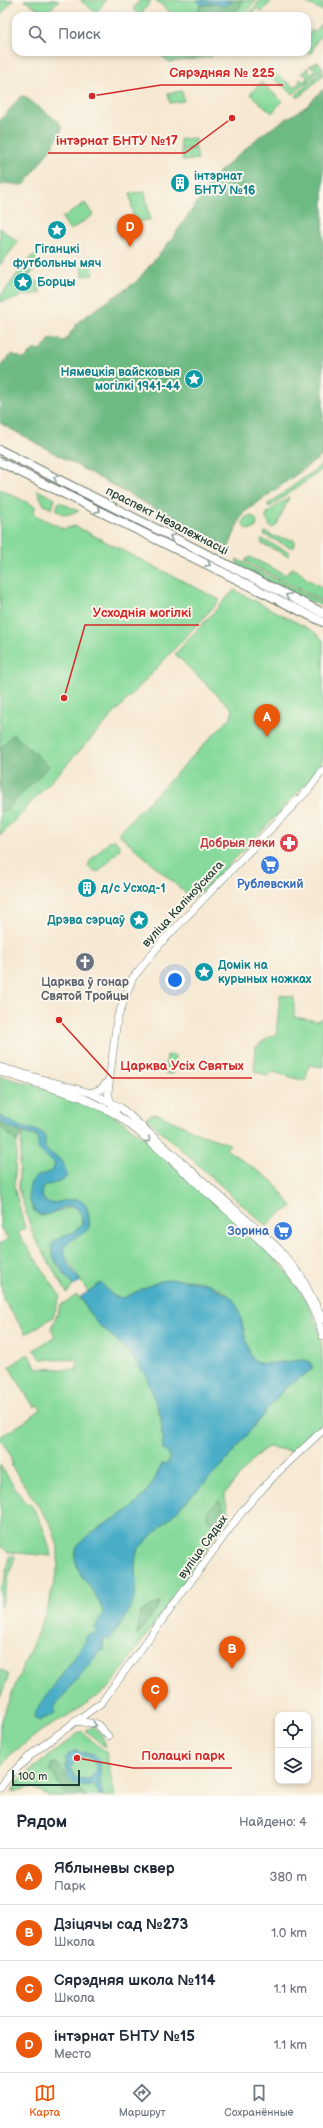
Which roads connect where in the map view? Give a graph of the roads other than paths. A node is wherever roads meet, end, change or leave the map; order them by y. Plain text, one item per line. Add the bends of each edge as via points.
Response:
1 (0, 450) edge
2 (0, 462) edge
3 (323, 613) edge
4 (310, 616) junction
5 (323, 622) edge
6 (323, 630) edge
7 (323, 770) edge
8 (0, 1066) edge
9 (0, 1072) edge
10 (109, 1080) junction
11 (109, 1088) junction
12 (91, 1093) junction
13 (100, 1097) junction
14 (90, 1101) junction
15 (110, 1101) junction
16 (118, 1116) junction
17 (323, 1319) edge
18 (323, 1336) edge
19 (323, 1430) edge
20 (323, 1438) edge
21 (311, 1441) junction
22 (76, 1721) junction
23 (108, 1736) dead end
24 (0, 1788) edge

3 -> 1 main road, праспект Незалежнасці
2 -> 4 main road, праспект Незалежнасці
4 - 5 main road, праспект Незалежнасці
4 - 6 main road
7 - 10 main road, вуліца Каліноўскага via 309,789 160,944 132,979 117,1018
8 - 12 main road
9 - 14 main road
10 - 11 main road, вуліца Каліноўскага
10 - 12 main road via 101,1089
11 - 13 main road
11 - 15 main road, вуліца Каліноўскага
12 - 13 main road
13 - 14 main road
13 - 15 main road
14 - 16 main road
15 - 16 main road, вуліца Каліноўскага
15 - 17 main road via 149,1131 277,1247 301,1276
16 -> 18 main road, вуліца Каліноўскага via 272,1251 305,1294
19 - 21 main road, вуліца Сядых
20 - 21 main road
21 - 22 main road, вуліца Сядых via 244,1509 114,1689 102,1702
22 -> 23 main road via 97,1724
22 - 24 main road, вуліца Сядых via 32,1753 10,1774

